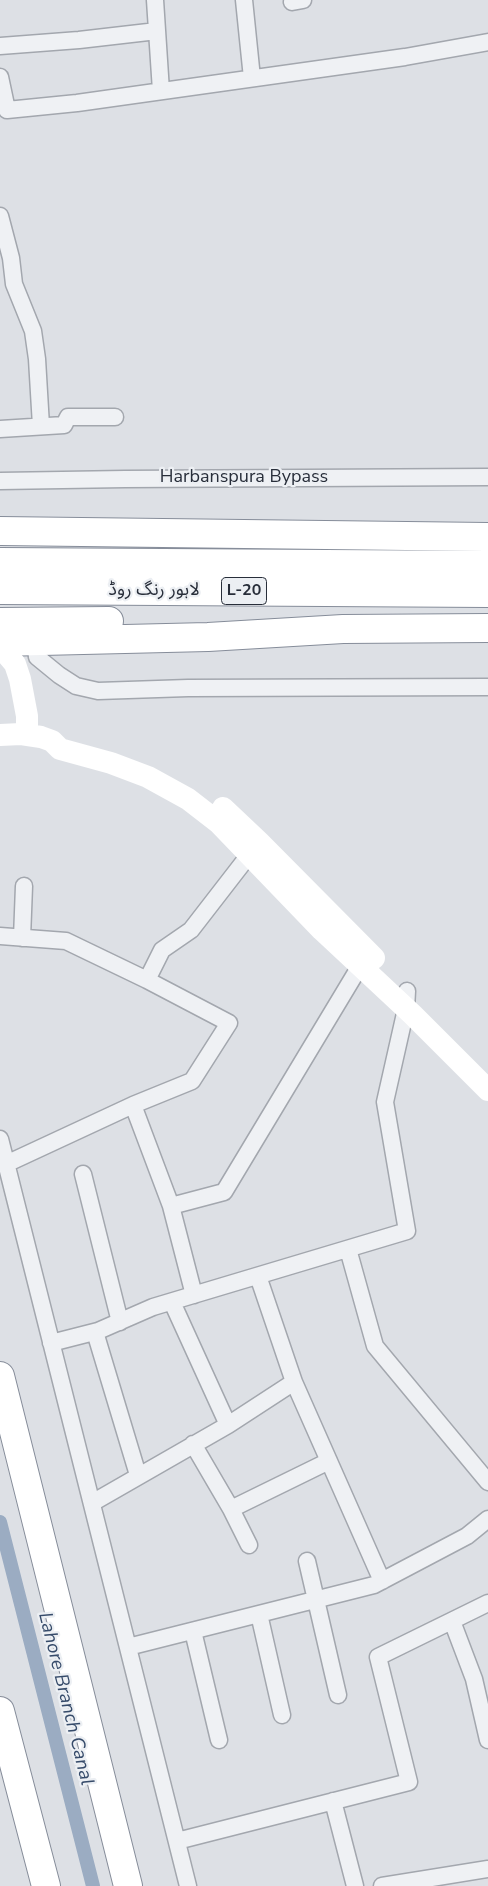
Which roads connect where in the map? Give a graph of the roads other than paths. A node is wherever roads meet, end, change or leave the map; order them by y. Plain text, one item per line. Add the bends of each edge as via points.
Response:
1 (155, 0) edge
2 (244, 0) edge
3 (157, 30) junction
4 (488, 42) edge
5 (0, 46) edge
6 (0, 77) edge
7 (252, 78) junction
8 (161, 91) junction
9 (3, 110) edge
10 (0, 216) edge
11 (115, 417) dead end
12 (41, 426) junction
13 (0, 428) edge
14 (488, 477) edge
15 (0, 481) edge
16 (0, 531) edge
17 (488, 537) edge
18 (0, 562) edge
19 (488, 565) edge
20 (0, 590) edge
21 (488, 594) edge
22 (0, 622) edge
23 (488, 628) edge
24 (343, 629) junction
25 (35, 642) junction
26 (0, 644) edge
27 (488, 687) edge
28 (0, 735) edge
29 (27, 735) junction
30 (254, 849) junction
31 (24, 886) dead end
32 (0, 936) edge
33 (22, 938) junction
34 (363, 958) junction
35 (147, 980) junction
36 (407, 1000) junction
37 (488, 1070) edge
38 (488, 1090) edge
39 (133, 1105) junction
40 (0, 1139) edge
41 (6, 1164) junction
42 (82, 1174) dead end
43 (171, 1206) junction
44 (348, 1249) junction
45 (258, 1276) junction
46 (194, 1295) junction
47 (172, 1302) junction
48 (120, 1322) junction
49 (95, 1332) junction
50 (51, 1342) junction
51 (0, 1376) edge
52 (294, 1382) junction
53 (228, 1425) junction
54 (193, 1444) junction
55 (329, 1461) junction
56 (138, 1475) junction
57 (488, 1482) edge
58 (92, 1503) junction
59 (231, 1509) junction
60 (488, 1519) edge
61 (249, 1545) dead end
62 (307, 1561) dead end
63 (382, 1581) junction
64 (315, 1600) junction
65 (488, 1604) edge
66 (259, 1614) junction
67 (452, 1621) junction
68 (193, 1631) junction
69 (128, 1647) junction
70 (338, 1695) dead end
71 (0, 1711) edge
72 (282, 1715) dead end
73 (219, 1740) dead end
74 (488, 1740) edge
75 (333, 1801) junction
76 (177, 1841) junction
77 (488, 1869) edge
78 (46, 1886) edge
79 (128, 1886) edge
80 (188, 1886) edge
81 (355, 1886) edge
82 (382, 1886) edge

1 - 3 street
2 - 7 street
3 - 5 street
3 - 8 street
4 - 7 street
6 - 9 street
7 - 8 street
8 - 9 street
10 - 12 street via 14,284 32,331
11 - 12 street via 68,418 64,425
12 - 13 street
14 - 15 street, Harbanspura Bypass
16 - 17 highway
18 - 19 highway, لاہور رنگ روڈ / L-20
20 - 21 highway, لاہور رنگ روڈ / L-20
22 - 24 highway via 214,620
23 - 24 highway
24 - 25 highway
25 - 26 highway
25 - 27 street via 37,656 52,670 76,686 98,691
26 - 29 main road via 15,664 27,716
28 - 29 main road
29 - 30 main road via 52,741 63,737 118,751 153,765 228,811
30 - 34 main road
30 - 35 street via 191,930 162,950
31 - 33 street
32 - 33 street
33 - 35 street via 66,941
34 - 36 main road
34 - 43 street via 224,1192
35 - 39 street via 229,1023 192,1081
36 - 37 main road
36 - 38 main road
36 - 44 street via 385,1102 407,1231
39 - 41 street
39 - 43 street
40 - 41 street
41 - 50 street
42 - 48 street
43 - 46 street
44 - 45 street
44 - 57 street via 375,1346
45 - 46 street
45 - 52 street
46 - 47 street
47 - 48 street
47 - 53 street
48 - 49 street
49 - 50 street
49 - 56 street
50 - 58 street
51 - 79 highway
52 - 53 street
52 - 55 street
53 - 54 street
54 - 56 street
54 - 59 street
55 - 59 street
55 - 63 street
56 - 58 street
58 - 69 street
59 - 61 street
60 - 63 street via 467,1536
62 - 64 street
63 - 64 street
64 - 66 street
64 - 70 street
65 - 67 street
66 - 68 street
66 - 72 street
67 - 74 street via 474,1679
67 - 75 street via 378,1657 409,1782
68 - 69 street
68 - 73 street
69 - 76 street
71 - 78 highway
75 - 76 street
75 - 81 street
76 - 80 street
77 - 82 street

